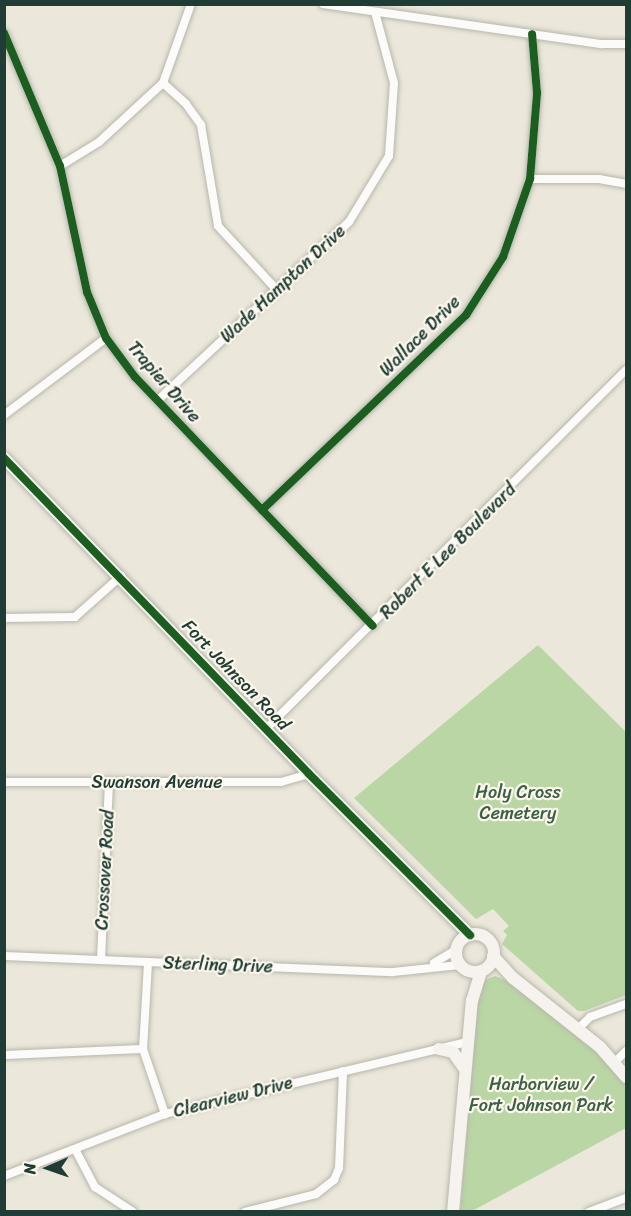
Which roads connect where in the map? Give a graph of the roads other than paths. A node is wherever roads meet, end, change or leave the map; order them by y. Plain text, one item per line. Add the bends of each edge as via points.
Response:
1 (191, 4) edge
2 (322, 4) edge
3 (375, 12) junction
4 (4, 33) edge
5 (532, 34) junction
6 (627, 44) edge
7 (163, 83) junction
8 (60, 166) junction
9 (531, 179) junction
10 (627, 184) edge
11 (276, 289) junction
12 (106, 338) junction
13 (627, 370) edge
14 (158, 400) junction
15 (4, 415) edge
16 (4, 458) edge
17 (262, 510) junction
18 (121, 576) junction
19 (4, 618) edge
20 (373, 626) junction
21 (266, 729) junction
22 (309, 774) junction
23 (109, 781) junction
24 (4, 782) edge
25 (462, 942) junction
26 (4, 956) edge
27 (493, 956) junction
28 (101, 959) junction
29 (148, 963) junction
30 (431, 965) junction
31 (462, 967) junction
32 (483, 970) junction
33 (513, 978) junction
34 (473, 995) junction
35 (627, 1004) edge
36 (578, 1029) junction
37 (468, 1042) junction
38 (143, 1049) junction
39 (440, 1049) junction
40 (627, 1051) edge
41 (4, 1055) edge
42 (615, 1062) junction
43 (465, 1069) junction
44 (343, 1071) junction
45 (627, 1077) edge
46 (165, 1114) junction
47 (76, 1151) junction
48 (4, 1176) edge
49 (627, 1198) edge
50 (133, 1212) edge
51 (245, 1212) edge
52 (453, 1212) edge
53 (589, 1212) edge

1 - 7 street
2 - 3 street
3 - 5 street
3 - 11 street, Wade Hampton Drive via 394,83 389,156 349,222
4 - 8 street, Trapier Drive
5 - 6 street
5 - 9 street, Wallace Drive via 537,93
7 - 8 street via 99,142
7 - 11 street via 201,125 218,226
8 - 12 street, Trapier Drive via 87,292
9 - 10 street via 598,179
9 - 17 street, Wallace Drive via 503,257 466,315
11 - 14 street, Wade Hampton Drive
12 - 14 street, Trapier Drive
12 - 15 street
13 - 20 street, Robert E Lee Boulevard
14 - 17 street, Trapier Drive
16 - 18 street, Fort Johnson Road
17 - 20 street, Trapier Drive
18 - 19 street via 75,617
18 - 21 street, Fort Johnson Road
20 - 21 street, Robert E Lee Boulevard
21 - 22 street, Fort Johnson Road
22 - 23 street, Swanson Avenue via 281,782
22 - 25 street, Fort Johnson Road via 447,911
23 - 24 street, Swanson Avenue
23 - 28 street, Crossover Road
25 - 27 street, Fort Johnson Road via 487,939
25 - 30 street, Sterling Drive
25 - 31 street
26 - 28 street, Sterling Drive
27 - 32 street
27 - 33 street
28 - 29 street, Sterling Drive
29 - 30 street, Sterling Drive via 393,972
29 - 38 street
30 - 31 street, Sterling Drive
31 - 32 street
31 - 34 street
32 - 33 street
32 - 34 street
33 - 36 street
34 - 37 street
35 - 36 street via 590,1017
36 - 42 street
37 - 39 street, Clearview Drive
37 - 43 street
38 - 41 street
38 - 46 street
39 - 43 street via 453,1052
39 - 44 street, Clearview Drive
40 - 42 street
42 - 45 street
43 - 52 street
44 - 46 street, Clearview Drive
44 - 51 street via 339,1168 334,1180 316,1194
46 - 47 street, Clearview Drive
47 - 48 street, Clearview Drive
47 - 50 street via 95,1187
49 - 53 street

